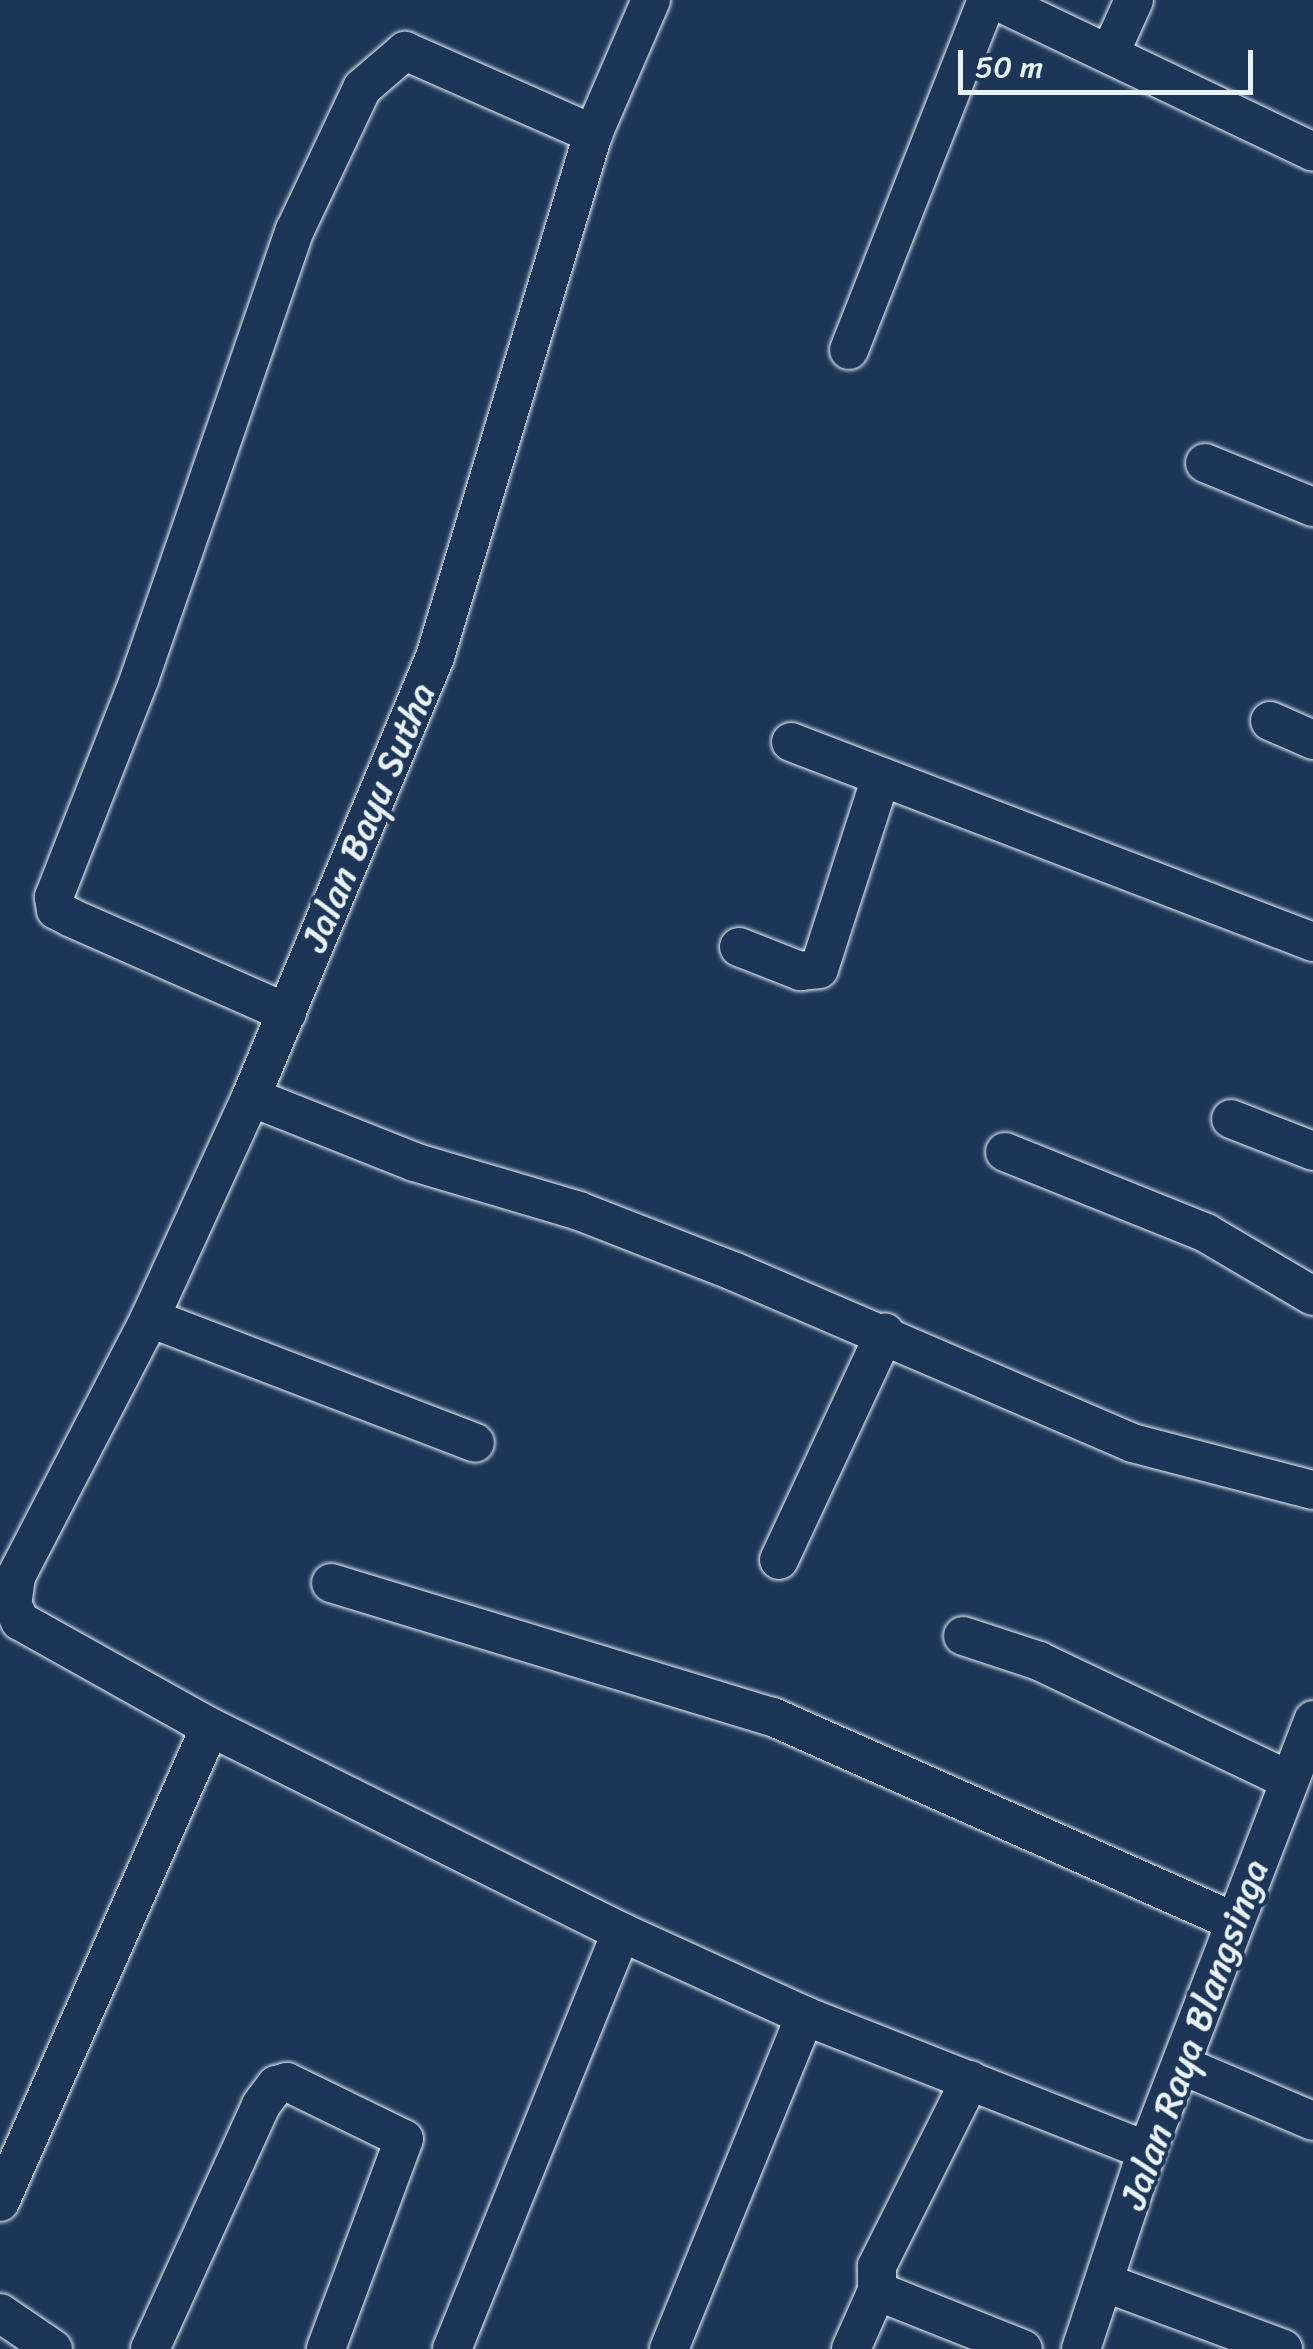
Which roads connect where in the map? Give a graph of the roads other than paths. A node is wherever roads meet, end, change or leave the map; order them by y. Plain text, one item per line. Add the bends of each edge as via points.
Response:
1 (651, 0) edge
2 (987, 0) edge
3 (995, 0) edge
4 (1134, 0) edge
5 (1110, 53) junction
6 (594, 134) junction
7 (1313, 152) edge
8 (849, 350) dead end
9 (1205, 463) dead end
10 (1313, 507) edge
11 (1270, 721) dead end
12 (1313, 740) edge
13 (791, 742) dead end
14 (881, 776) junction
15 (1313, 942) edge
16 (739, 947) dead end
17 (287, 1013) junction
18 (250, 1098) junction
19 (1231, 1119) dead end
20 (1313, 1150) edge
21 (1005, 1152) dead end
22 (1313, 1296) edge
23 (150, 1318) junction
24 (885, 1333) junction
25 (474, 1443) dead end
26 (1313, 1490) edge
27 (779, 1560) dead end
28 (331, 1583) dead end
29 (963, 1636) dead end
30 (1313, 1720) edge
31 (210, 1727) junction
32 (1289, 1780) junction
33 (1235, 1922) junction
34 (622, 1932) junction
35 (806, 2016) junction
36 (1181, 2064) junction
37 (970, 2080) junction
38 (1313, 2120) edge
39 (1147, 2152) junction
40 (0, 2202) edge
41 (1106, 2282) junction
42 (877, 2291) junction
43 (0, 2313) edge
44 (53, 2349) edge
45 (150, 2349) edge
46 (326, 2349) edge
47 (452, 2349) edge
48 (669, 2349) edge
49 (851, 2349) edge
50 (1023, 2349) edge
51 (1081, 2349) edge
52 (1283, 2349) edge

1 - 6 street, Jalan Bayu Sutha
2 - 8 street
3 - 5 street
4 - 5 street
5 - 7 street
6 - 17 street, Jalan Bayu Sutha via 435,656
6 - 17 street via 405,51 362,88 295,230 140,677 54,897 56,910 72,918
9 - 10 street
11 - 12 street
13 - 14 street
14 - 15 street
14 - 16 street via 820,969 800,971
17 - 18 street, Jalan Bayu Sutha
18 - 23 street, Jalan Bayu Sutha
18 - 24 street via 414,1162 579,1212
19 - 20 street
21 - 22 street via 1206,1232
23 - 25 street
23 - 31 street, Jalan Bayu Sutha via 16,1577 12,1604 20,1620
24 - 26 street via 1132,1442
24 - 27 street
28 - 33 street via 773,1716
29 - 32 street via 1040,1661
30 - 32 street, Jalan Raya Blangsinga
31 - 34 street
31 - 40 street
32 - 33 street, Jalan Raya Blangsinga
33 - 36 street, Jalan Raya Blangsinga
34 - 35 street
34 - 47 street
35 - 37 street
35 - 48 street
36 - 38 street
36 - 39 street, Jalan Raya Blangsinga
37 - 39 street
37 - 42 street via 873,2275
39 - 41 street, Jalan Raya Blangsinga
41 - 51 street, Jalan Raya Blangsinga
41 - 52 street
42 - 49 street
42 - 50 street
43 - 44 street
45 - 46 street via 261,2105 276,2084 286,2082 404,2139

